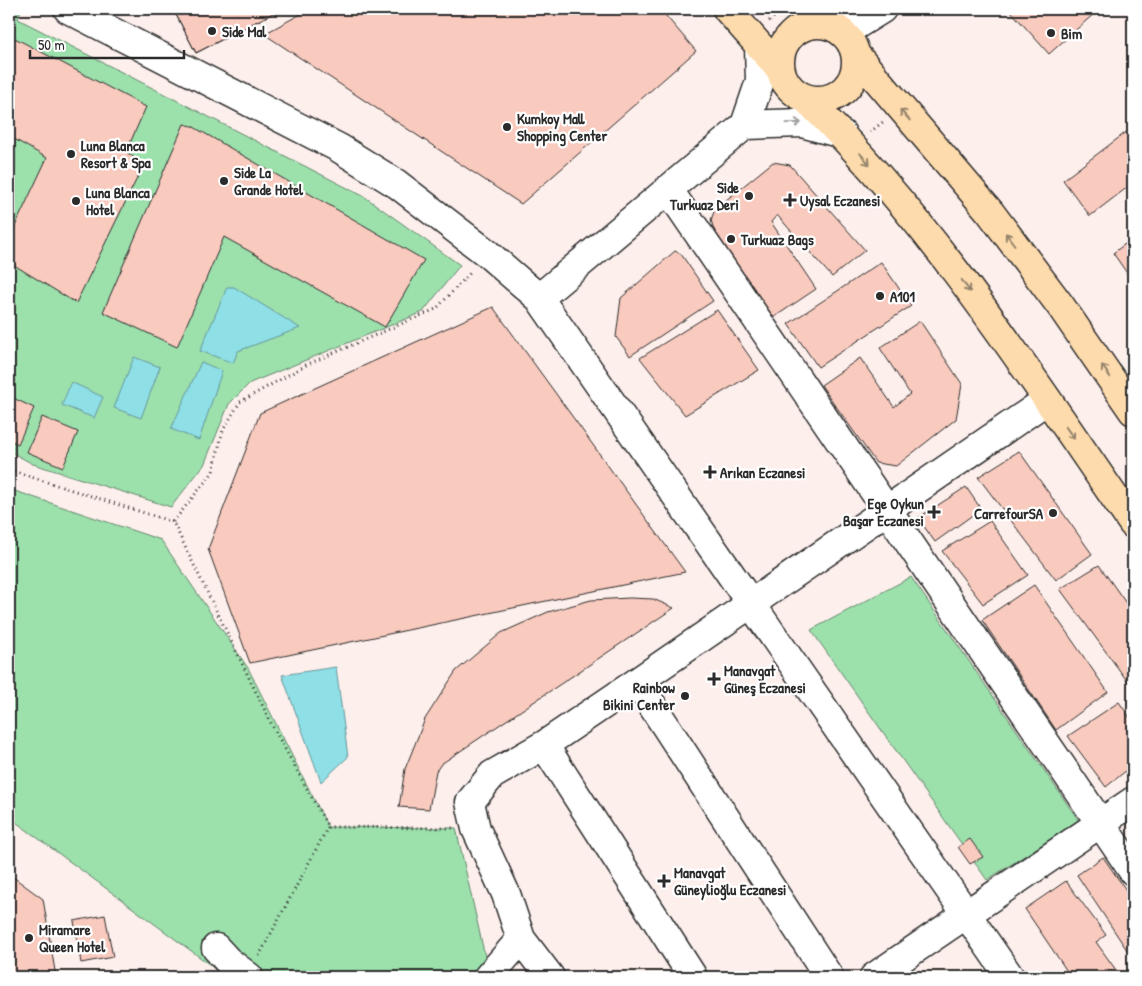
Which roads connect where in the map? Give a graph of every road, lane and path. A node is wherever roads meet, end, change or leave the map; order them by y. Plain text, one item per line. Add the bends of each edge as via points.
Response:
1 (68, 9) edge
2 (727, 9) edge
3 (880, 10) edge
4 (839, 33) edge
5 (759, 46) junction
6 (780, 69) junction
7 (806, 99) junction
8 (899, 109) junction
9 (745, 125) junction
10 (848, 140) junction
11 (668, 189) junction
12 (488, 254) junction
13 (539, 298) junction
14 (1047, 400) junction
15 (1133, 411) edge
16 (9, 470) edge
17 (887, 509) junction
18 (173, 522) junction
19 (1133, 524) edge
20 (750, 603) junction
21 (637, 682) junction
22 (544, 745) junction
23 (1133, 802) edge
24 (1101, 823) junction
25 (328, 827) junction
26 (476, 828) junction
27 (1133, 870) edge
28 (967, 915) junction
29 (521, 938) junction
30 (216, 948) dead end
31 (248, 977) edge
32 (488, 977) edge
33 (550, 977) edge
34 (693, 977) edge
35 (829, 977) edge
36 (874, 977) edge
37 (1010, 977) edge

1 - 12 street via 340,148 397,184
2 - 5 main road
3 - 4 street
4 - 6 main road via 819,24 796,30 781,50
4 - 7 main road via 856,69 852,81 844,92 832,98
4 - 8 main road
5 - 6 main road
5 - 9 street via 760,81
6 - 7 main road via 783,82 795,94
7 - 10 main road
8 - 10 path
15 -> 8 main road via 1060,305 990,212
9 -> 10 street via 802,123
9 - 11 street
10 -> 14 main road via 937,244
11 - 13 street
11 - 17 street
12 - 13 street
12 - 18 path via 436,309 308,364 240,402 224,430 213,472
13 - 20 street
14 - 17 street
14 -> 19 main road
16 - 18 path
17 - 20 street
17 - 24 street
18 - 25 path via 270,721
20 - 21 street
20 - 28 street
21 - 22 street
21 - 35 street
22 - 26 street via 492,775 470,802
22 - 34 street
23 - 24 street
24 - 27 street
24 - 28 street
25 - 26 path
25 - 31 path
26 - 29 street via 506,894
28 - 36 street
28 - 37 street
29 - 32 street
29 - 33 street
30 - 31 street

